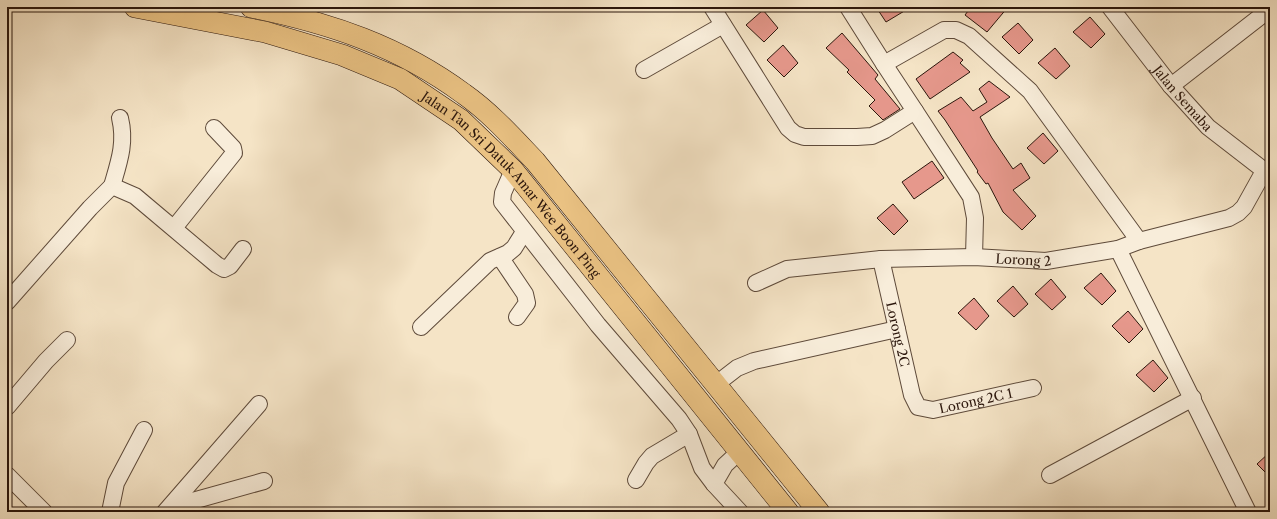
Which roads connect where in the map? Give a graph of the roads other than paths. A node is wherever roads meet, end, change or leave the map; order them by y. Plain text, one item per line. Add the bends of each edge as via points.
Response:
1 (135, 7) edge
2 (252, 7) edge
3 (712, 7) edge
4 (848, 7) edge
5 (1110, 7) edge
6 (1270, 9) edge
7 (724, 25) junction
8 (884, 64) junction
9 (644, 70) dead end
10 (1171, 86) junction
11 (916, 110) junction
12 (120, 118) dead end
13 (214, 128) dead end
14 (513, 170) junction
15 (1267, 173) edge
16 (112, 186) junction
17 (174, 228) junction
18 (524, 232) junction
19 (1139, 241) junction
20 (243, 248) dead end
21 (1118, 249) junction
22 (500, 257) junction
23 (974, 257) junction
24 (881, 259) junction
25 (756, 284) dead end
26 (7, 302) edge
27 (517, 317) dead end
28 (421, 327) dead end
29 (897, 329) junction
30 (66, 340) dead end
31 (715, 385) junction
32 (1033, 388) dead end
33 (1193, 398) junction
34 (259, 404) dead end
35 (7, 407) edge
36 (918, 407) joint
37 (144, 430) dead end
38 (689, 434) junction
39 (739, 452) junction
40 (7, 475) edge
41 (1050, 475) dead end
42 (636, 480) dead end
43 (264, 481) dead end
44 (714, 484) junction
45 (168, 510) edge
46 (41, 511) edge
47 (110, 512) edge
48 (740, 512) edge
49 (788, 512) edge
50 (819, 512) edge
51 (1248, 512) edge

1 - 14 main road, Jalan Tan Sri Datuk Amar Wee Boon Ping via 265,32 342,54 400,79 461,120
2 - 31 main road, Jalan Tan Sri Datuk Amar Wee Boon Ping via 296,16 368,40 404,56 465,95 496,121 536,161
3 - 7 street
4 - 8 street
5 - 10 street, Jalan Semaba
6 - 10 street
7 - 9 street
7 - 11 street via 788,128 795,134 804,137 872,136
8 - 11 street
8 - 19 street via 944,30 956,30 969,36 1030,92
10 - 15 street, Jalan Semaba via 1208,127
11 - 23 street via 971,197 976,218
12 - 16 street via 123,131 121,154
13 - 17 street via 233,148 234,153
14 - 18 street via 502,193 502,202
14 - 39 main road, Jalan Tan Sri Datuk Amar Wee Boon Ping
15 - 19 street, Lorong 2 via 1244,207 1229,218
16 - 17 street via 135,196
16 - 26 street
17 - 20 street via 224,269 230,266
18 - 22 street via 514,248
18 - 38 street
19 - 21 street, Lorong 2
21 - 23 street, Lorong 2 via 1046,261
21 - 33 street
22 - 27 street via 525,294 527,303
22 - 28 street via 490,261
23 - 24 street, Lorong 2
24 - 25 street, Lorong 2 via 787,269
24 - 29 street, Lorong 2C
29 - 31 street via 754,361 737,368
29 - 36 street, Lorong 2C via 912,395
30 - 35 street
31 - 50 main road, Jalan Tan Sri Datuk Amar Wee Boon Ping
32 - 36 street, Lorong 2C 1 via 933,410
33 - 41 street
33 - 51 street
34 - 45 street
37 - 47 street via 116,483
38 - 42 street via 652,456
38 - 44 street via 702,468
39 - 44 street via 725,465
39 - 49 main road, Jalan Tan Sri Datuk Amar Wee Boon Ping
40 - 46 street
43 - 45 street
44 - 48 street

